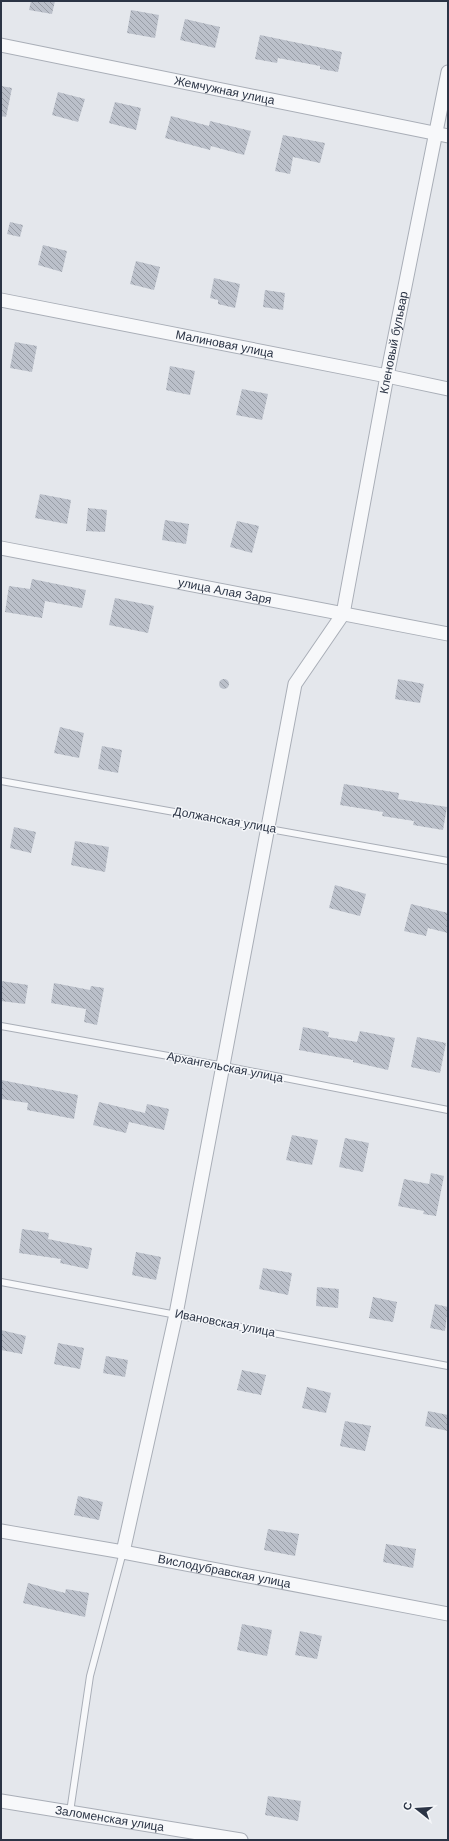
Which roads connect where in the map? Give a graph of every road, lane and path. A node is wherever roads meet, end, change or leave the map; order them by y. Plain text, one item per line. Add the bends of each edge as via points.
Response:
1 (1, 45) edge
2 (448, 72) edge
3 (442, 135) edge
4 (1, 300) edge
5 (387, 376) junction
6 (448, 389) edge
7 (1, 548) edge
8 (343, 614) junction
9 (448, 634) edge
10 (1, 781) edge
11 (267, 828) junction
12 (448, 861) edge
13 (1, 1026) edge
14 (224, 1066) junction
15 (448, 1110) edge
16 (1, 1282) edge
17 (176, 1314) junction
18 (448, 1366) edge
19 (1, 1531) edge
20 (123, 1552) junction
21 (448, 1614) edge
22 (1, 1801) edge
23 (70, 1812) junction
24 (241, 1840) edge

1 - 3 street, Жемчужная улица
2 - 3 street, Кленовый бульвар
3 - 5 street, Кленовый бульвар
4 - 5 street, Малиновая улица
5 - 6 street, Малиновая улица
5 - 8 street, Кленовый бульвар
7 - 8 street, улица Алая Заря
8 - 9 street, улица Алая Заря
8 - 11 street via 295,684
10 - 11 lane, Должанская улица
11 - 12 lane, Должанская улица
11 - 14 street
13 - 14 lane, Архангельская улица
14 - 15 lane, Архангельская улица
14 - 17 street
16 - 17 lane, Ивановская улица
17 - 18 lane, Ивановская улица
17 - 20 street
19 - 20 street, Вислодубравская улица
20 - 21 street, Вислодубравская улица
20 - 23 lane via 90,1676
22 - 23 street, Заломенская улица
23 - 24 street, Заломенская улица

